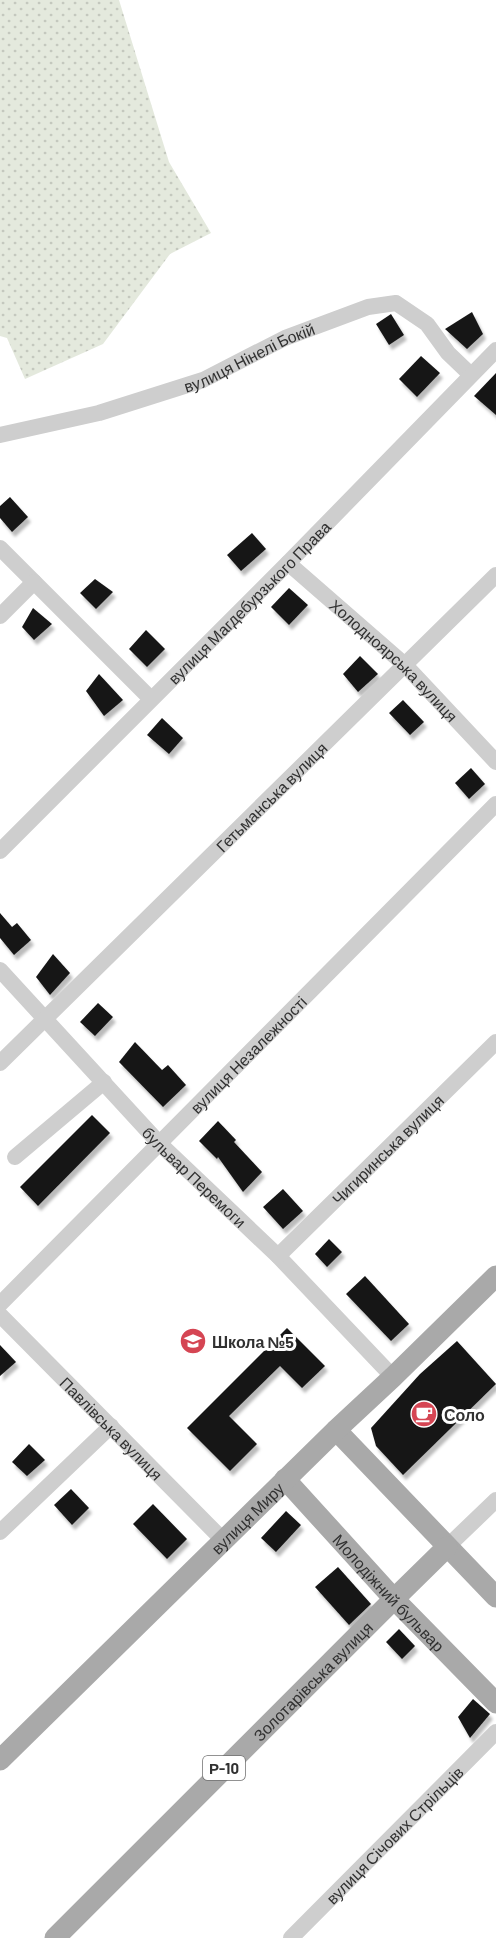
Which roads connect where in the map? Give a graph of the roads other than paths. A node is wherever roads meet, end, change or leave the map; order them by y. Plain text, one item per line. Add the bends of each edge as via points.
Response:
1 (496, 350) edge
2 (471, 375) junction
3 (0, 435) edge
4 (0, 548) edge
5 (288, 563) junction
6 (496, 575) edge
7 (34, 582) junction
8 (0, 616) edge
9 (405, 665) junction
10 (152, 699) junction
11 (496, 762) edge
12 (496, 804) edge
13 (0, 851) edge
14 (0, 970) edge
15 (45, 1019) junction
16 (496, 1042) edge
17 (0, 1063) edge
18 (104, 1082) junction
19 (159, 1143) junction
20 (15, 1157) dead end
21 (278, 1256) junction
22 (496, 1276) edge
23 (0, 1304) edge
24 (0, 1315) edge
25 (393, 1377) junction
26 (111, 1426) junction
27 (336, 1430) junction
28 (285, 1479) junction
29 (496, 1500) edge
30 (0, 1532) edge
31 (223, 1540) junction
32 (447, 1547) junction
33 (496, 1597) edge
34 (394, 1599) junction
35 (496, 1702) edge
36 (496, 1732) edge
37 (0, 1760) edge
38 (55, 1938) edge
39 (291, 1938) edge

1 - 2 street, вулиця Магдебурзького Права
2 - 3 street, вулиця Нінелі Бокій via 448,353 427,324 396,303 368,307 285,338 203,380 99,413
2 - 5 street, вулиця Магдебурзького Права
4 - 7 street
5 - 9 street, Холодноярська вулиця
5 - 10 street, вулиця Магдебурзького Права
6 - 9 street, Гетьманська вулиця
7 - 8 street
7 - 10 street
9 - 11 street, Холодноярська вулиця
9 - 15 street, Гетьманська вулиця
10 - 13 street, вулиця Магдебурзького Права
12 - 19 street, вулиця Незалежності
14 - 15 street, бульвар Перемоги
15 - 17 street, Гетьманська вулиця
15 - 18 street, бульвар Перемоги
16 - 21 street, Чигиринська вулиця
18 - 19 street, бульвар Перемоги
18 - 20 street
19 - 21 street, бульвар Перемоги
19 - 23 street, вулиця Незалежності
21 - 25 street, бульвар Перемоги
22 - 25 main road, вулиця Миру
24 - 26 street, Павлівська вулиця
25 - 27 main road, вулиця Миру
26 - 30 street
26 - 31 street, Павлівська вулиця
27 - 28 main road, вулиця Миру
27 - 32 main road
28 - 31 main road, вулиця Миру
28 - 34 main road, Молодіжний бульвар
29 - 32 street, Золотарівська вулиця
31 - 37 main road, вулиця Миру
32 - 33 main road
32 - 34 main road, Золотарівська вулиця / Р-10
34 - 35 main road, Молодіжний бульвар
34 - 38 main road, Золотарівська вулиця / Р-10
36 - 39 street, вулиця Січових Стрільців

